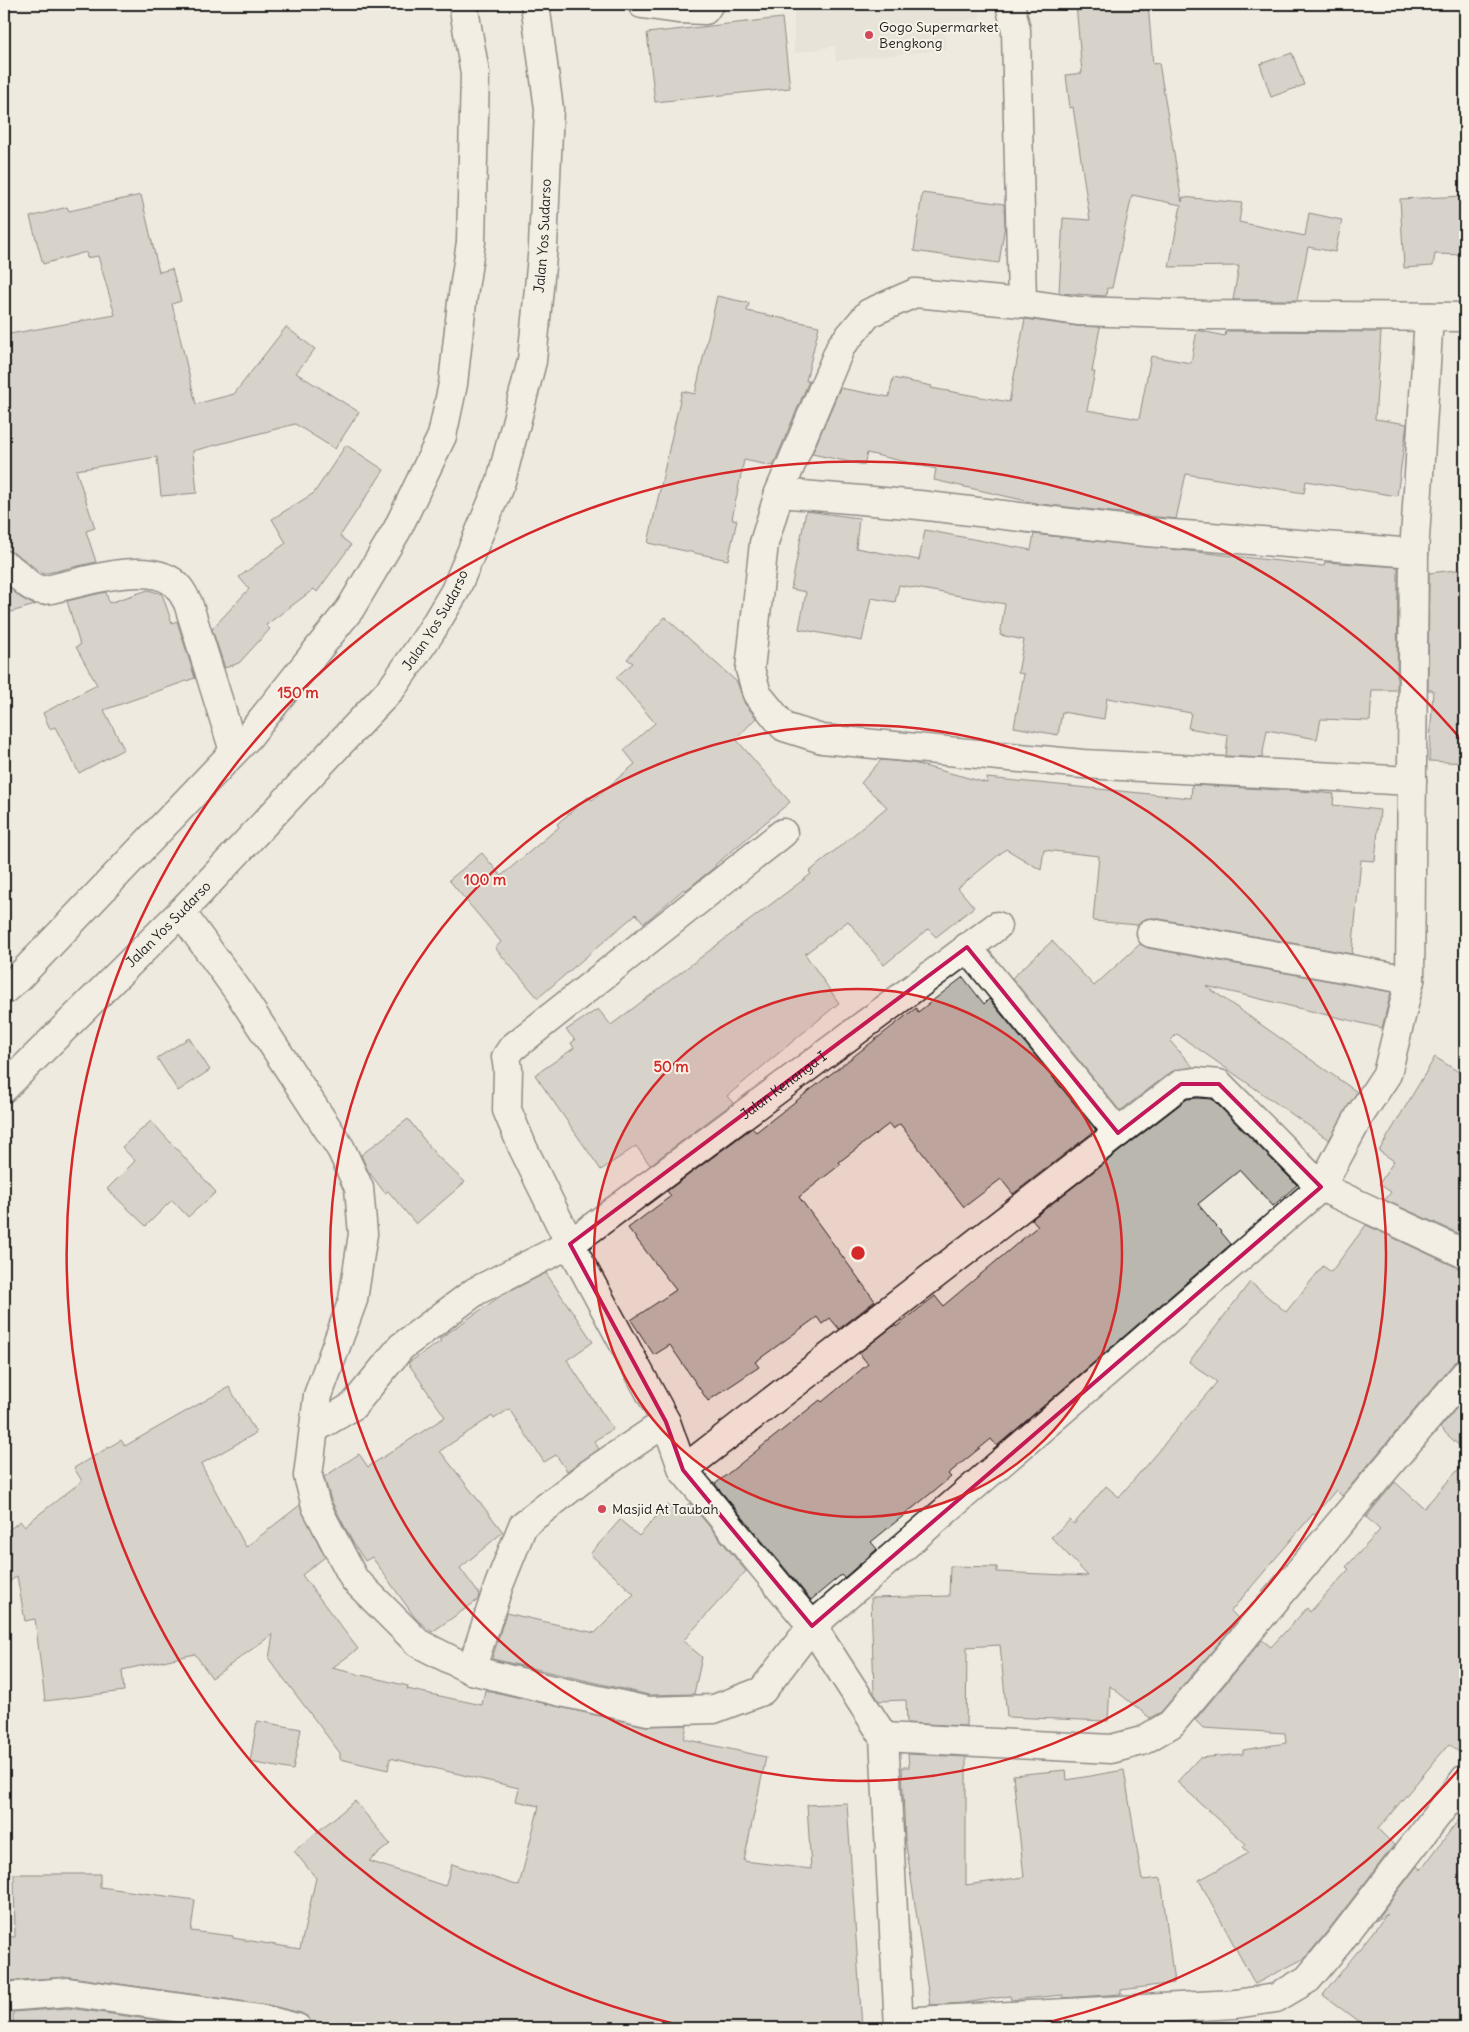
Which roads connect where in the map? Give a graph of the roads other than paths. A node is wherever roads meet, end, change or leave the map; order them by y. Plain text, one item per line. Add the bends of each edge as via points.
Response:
1 (463, 4) edge
2 (535, 4) edge
3 (642, 4) edge
4 (709, 4) edge
5 (1010, 4) edge
6 (678, 7) edge
7 (1022, 303) junction
8 (1429, 317) junction
9 (1465, 317) edge
10 (779, 494) junction
11 (1414, 553) junction
12 (4, 565) edge
13 (234, 751) junction
14 (1412, 781) junction
15 (783, 833) dead end
16 (181, 912) junction
17 (997, 926) dead end
18 (1151, 933) dead end
19 (968, 947) junction
20 (1410, 980) junction
21 (4, 990) edge
22 (4, 1088) edge
23 (1118, 1133) junction
24 (1322, 1186) junction
25 (570, 1244) junction
26 (1465, 1254) edge
27 (1465, 1374) edge
28 (666, 1422) junction
29 (314, 1429) junction
30 (683, 1470) junction
31 (812, 1626) junction
32 (472, 1670) junction
33 (884, 1737) junction
34 (1465, 1779) edge
35 (4, 1997) edge
36 (899, 2025) edge
37 (297, 2028) edge

1 - 13 street via 475,72 471,242 453,384 442,436 397,530 350,609
2 - 16 street, Jalan Yos Sudarso via 549,109 543,246 532,361 500,481 455,591 392,688
3 - 6 street
4 - 6 street via 705,10
5 - 7 street via 1016,30
7 - 8 street via 1078,311
7 - 10 street via 915,293 868,313 841,346
8 - 9 street
8 - 11 street
10 - 11 street via 919,505 1147,532
10 - 14 street via 764,543 750,669 757,694 784,727 822,739 1083,764
11 - 14 street
12 - 13 street via 12,568 29,585 42,590 92,579 145,573 159,575 178,585 188,603
13 - 21 street
14 - 20 street
15 - 25 street via 512,1048 506,1057 508,1110
16 - 22 street, Jalan Yos Sudarso
16 - 29 street via 238,991 341,1149 359,1188 363,1234 353,1300 318,1395
17 - 19 street, Jalan Kenanga I
18 - 20 street
19 - 23 street
19 - 25 street, Jalan Kenanga I
20 - 24 street via 1387,1074 1360,1115
23 - 24 street via 1181,1084 1219,1084
23 - 30 street
24 - 26 street
24 - 31 street
25 - 28 street
25 - 29 street, Jalan Kenanga I via 476,1291 401,1346 353,1406
27 - 33 street via 1170,1724 1142,1741 1111,1749
28 - 30 street
28 - 32 street via 589,1474 523,1525 498,1585
29 - 32 street via 308,1476 316,1506 354,1579 418,1643
30 - 31 street
31 - 32 street via 762,1691 714,1709 648,1711
31 - 33 street
33 - 36 street
34 - 36 street via 1308,1979 1276,1998 1236,2004
35 - 37 street via 68,1992 266,2020

